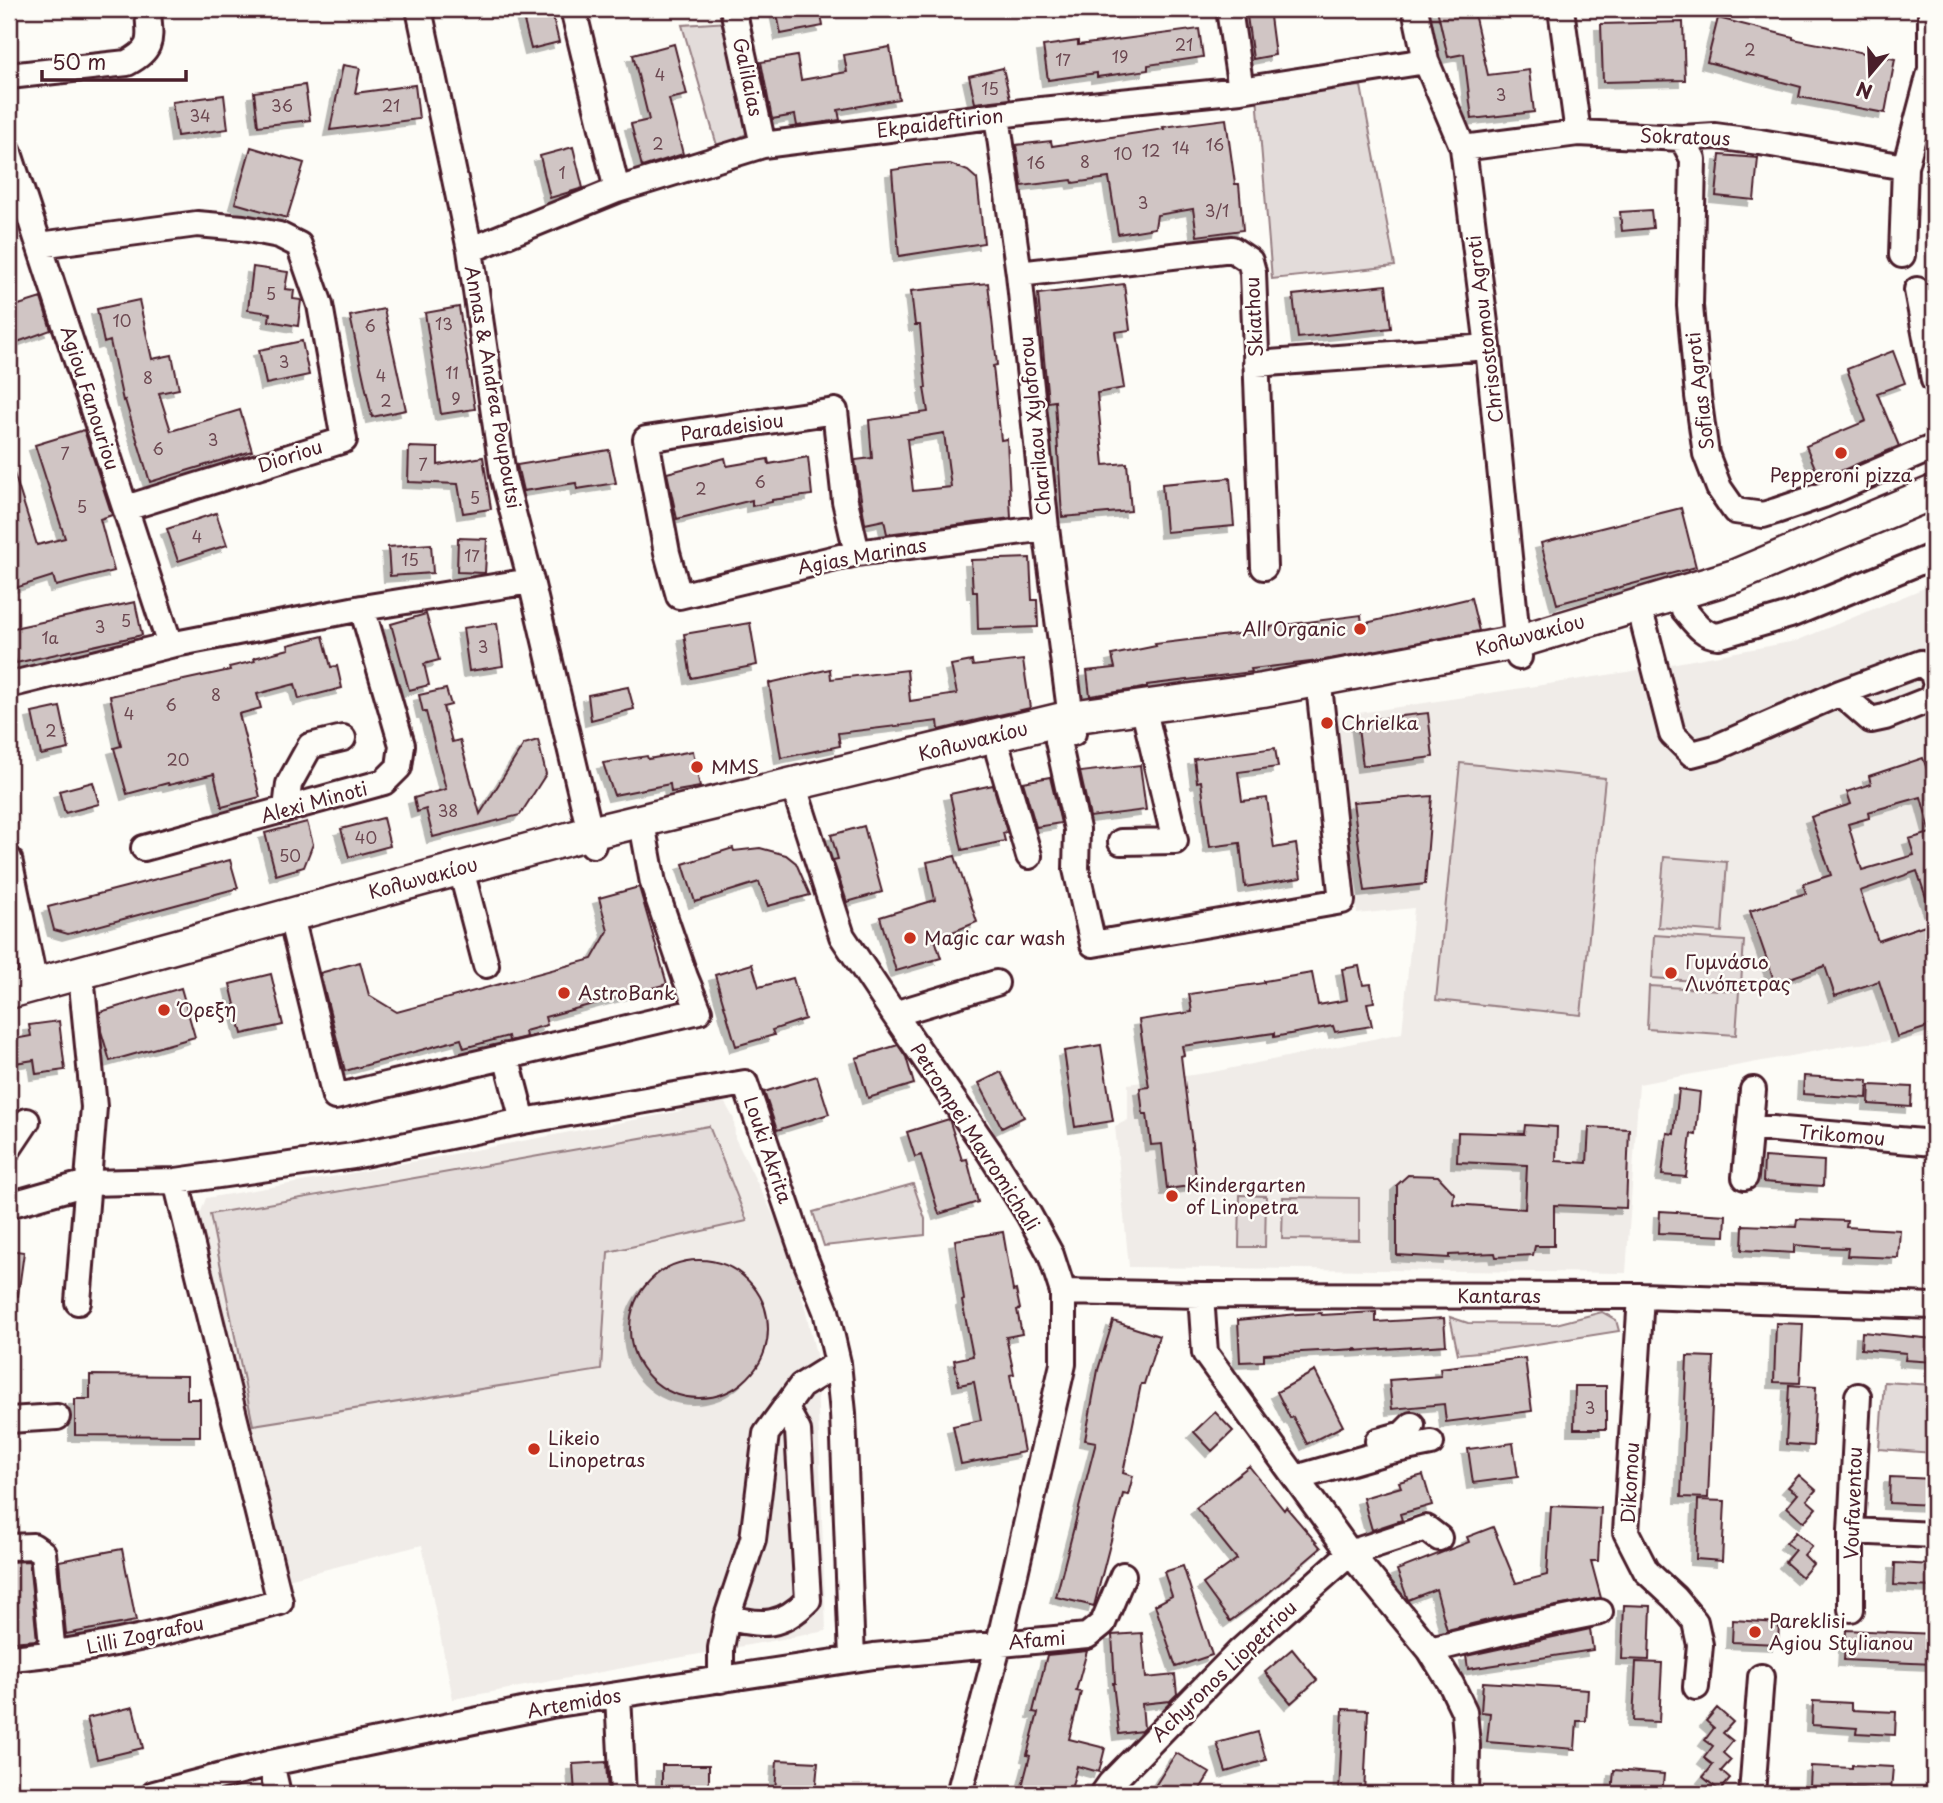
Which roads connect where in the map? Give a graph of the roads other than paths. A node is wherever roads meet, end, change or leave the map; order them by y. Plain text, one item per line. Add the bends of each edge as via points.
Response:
1 (148, 9) edge
2 (419, 9) edge
3 (573, 9) edge
4 (733, 9) edge
5 (1228, 9) edge
6 (1415, 9) edge
7 (1561, 9) edge
8 (1931, 9) edge
9 (1426, 61) junction
10 (9, 75) edge
11 (1241, 90) junction
12 (997, 116) junction
13 (1578, 133) junction
14 (1682, 138) junction
15 (763, 145) junction
16 (1463, 148) junction
17 (9, 153) edge
18 (1905, 167) junction
19 (617, 190) junction
20 (40, 245) junction
21 (470, 250) junction
22 (1902, 255) dead end
23 (1019, 274) junction
24 (1917, 290) dead end
25 (1488, 347) junction
26 (1256, 365) junction
27 (1934, 380) edge
28 (1934, 447) edge
29 (1934, 492) edge
30 (126, 508) junction
31 (1934, 508) edge
32 (1046, 528) junction
33 (857, 553) junction
34 (1934, 556) edge
35 (1264, 567) dead end
36 (531, 581) junction
37 (679, 596) joint
38 (362, 608) junction
39 (1684, 610) junction
40 (1644, 625) junction
41 (170, 645) junction
42 (1518, 650) junction
43 (1934, 678) edge
44 (9, 685) edge
45 (1934, 691) edge
46 (1840, 693) junction
47 (1320, 695) junction
48 (1147, 723) junction
49 (1067, 732) junction
50 (344, 738) dead end
51 (999, 754) junction
52 (795, 791) junction
53 (286, 810) junction
54 (644, 834) junction
55 (591, 839) junction
56 (1121, 842) dead end
57 (144, 848) dead end
58 (1028, 856) dead end
59 (9, 859) edge
60 (464, 881) junction
61 (295, 929) junction
62 (486, 965) dead end
63 (996, 983) dead end
64 (82, 985) junction
65 (22, 988) edge
66 (9, 1006) edge
67 (894, 1014) junction
68 (506, 1056) junction
69 (1753, 1090) dead end
70 (27, 1121) dead end
71 (523, 1121) junction
72 (1750, 1127) junction
73 (1934, 1143) edge
74 (9, 1148) edge
75 (1745, 1177) dead end
76 (176, 1181) junction
77 (87, 1183) junction
78 (9, 1205) edge
79 (1063, 1292) junction
80 (1201, 1295) junction
81 (1641, 1296) junction
82 (78, 1302) dead end
83 (1934, 1306) edge
84 (838, 1363) junction
85 (1858, 1396) dead end
86 (785, 1407) junction
87 (57, 1417) dead end
88 (9, 1420) edge
89 (1412, 1424) dead end
90 (1431, 1443) dead end
91 (1291, 1471) junction
92 (1851, 1531) junction
93 (1934, 1535) edge
94 (1439, 1538) dead end
95 (9, 1547) edge
96 (1350, 1553) junction
97 (1123, 1575) dead end
98 (1851, 1609) dead end
99 (1600, 1612) dead end
100 (727, 1617) junction
101 (999, 1643) junction
102 (1430, 1650) junction
103 (52, 1654) junction
104 (9, 1658) edge
105 (852, 1659) junction
106 (1761, 1677) dead end
107 (721, 1680) junction
108 (1696, 1687) dead end
109 (618, 1695) junction
110 (271, 1762) junction
111 (154, 1794) edge
112 (278, 1794) edge
113 (623, 1794) edge
114 (959, 1794) edge
115 (1103, 1794) edge
116 (1466, 1794) edge
117 (1752, 1794) edge

1 - 10 street via 149,44 127,63
2 - 21 street, Annas & Andrea Poupoutsi
3 - 19 street
4 - 15 street, Galilaias
5 - 11 street
6 - 9 street, Chrisostomou Agroti
7 - 13 street
8 - 18 street via 1931,69
9 - 11 street, Ekpaideftirion
9 - 16 street, Chrisostomou Agroti
11 - 12 street, Ekpaideftirion
12 - 15 street, Ekpaideftirion
12 - 23 street, Charilaou Xyloforou
13 - 14 street, Sokratous
13 - 16 street, Sokratous
14 - 18 street, Sokratous via 1715,136
14 - 28 street, Sofias Agroti via 1693,159 1690,306 1704,442 1719,488 1735,511 1776,512
15 - 19 street, Ekpaideftirion
16 - 25 street, Chrisostomou Agroti
17 - 20 street, Agiou Fanouriou
18 - 22 street
19 - 21 street, Ekpaideftirion
20 - 30 street, Agiou Fanouriou
20 - 30 street, Dioriou via 197,224 279,235 299,245 320,305 344,439
21 - 36 street, Annas & Andrea Poupoutsi via 503,475
23 - 26 street, Skiathou via 1232,249 1250,261 1253,272
23 - 32 street, Charilaou Xyloforou
24 - 27 street
25 - 26 street
25 - 42 street, Chrisostomou Agroti
26 - 35 street, Skiathou
29 - 42 main road, Κολωνακίου via 1735,576
30 - 41 street, Agiou Fanouriou
31 - 39 main road, Κολωνακίου
32 - 33 street, Agias Marinas
32 - 49 street, Charilaou Xyloforou
33 - 37 street, Agias Marinas
33 - 37 street, Paradeisiou via 845,501 835,411 646,439
34 - 39 street via 1790,615 1718,636 1703,631
36 - 38 street
36 - 55 street, Annas & Andrea Poupoutsi
38 - 41 street
38 - 53 street, Alexi Minoti via 402,745 399,767 384,782
39 - 40 main road, Κολωνακίου
40 - 42 main road, Κολωνακίου via 1581,643
40 - 46 street via 1672,734 1692,754
41 - 44 street
42 - 47 main road, Κολωνακίου
42 - 49 main road, Κολωνακίου via 1264,691
43 - 46 street via 1921,663
45 - 46 street via 1933,698 1871,720
47 - 48 main road, Κολωνακίου
47 - 49 street, Charilaou Xyloforou via 1342,901 1093,944 1076,869 1077,829
48 - 49 main road, Κολωνακίου
48 - 56 street via 1175,841
49 - 51 main road, Κολωνακίου
49 - 52 main road, Κολωνακίου
50 - 53 street via 310,746 289,784
51 - 52 main road, Κολωνακίου
51 - 58 street
52 - 54 main road, Κολωνακίου
52 - 55 main road, Κολωνακίου
52 - 67 street, Petrompei Mavromichali via 842,936
53 - 57 street, Alexi Minoti
54 - 55 main road, Κολωνακίου
54 - 68 street via 653,883 699,1011
55 - 60 main road, Κολωνακίου
55 - 65 main road, Κολωνακίου via 318,906
59 - 65 street
60 - 61 main road, Κολωνακίου
60 - 62 street
61 - 64 main road, Κολωνακίου
61 - 68 street via 335,1097
63 - 67 street
64 - 66 main road, Κολωνακίου
64 - 77 street via 94,1107
67 - 79 street, Petrompei Mavromichali via 1029,1214 1051,1255
68 - 71 street
69 - 72 street
70 - 74 street
71 - 76 street, Louki Akrita via 353,1156
71 - 84 street, Louki Akrita via 745,1083 826,1311
72 - 73 street, Trikomou
72 - 75 street
76 - 77 street, Louki Akrita
76 - 103 street, Lilli Zografou via 280,1602 168,1632
77 - 78 street, Louki Akrita
77 - 82 street
79 - 80 street, Kantaras
79 - 101 street, Petrompei Mavromichali via 1063,1364
80 - 81 street, Kantaras
80 - 91 street via 1205,1353
81 - 83 street, Kantaras
81 - 108 street, Dikomou via 1626,1532 1646,1571 1695,1622 1700,1645
84 - 86 street via 801,1386
84 - 105 street, Louki Akrita
85 - 92 street, Voufaventou
86 - 100 street via 766,1434 753,1539
86 - 100 street via 798,1431 808,1600 778,1623
87 - 88 street
89 - 91 street via 1403,1434
90 - 91 street
91 - 96 street
92 - 93 street
92 - 98 street, Voufaventou
94 - 96 street via 1426,1528
95 - 103 street via 33,1546 43,1553
96 - 102 street
96 - 115 street, Achyronos Liopetriou via 1240,1651
97 - 101 street, Afami via 1103,1623 1087,1636
99 - 102 street
100 - 107 street via 720,1648
101 - 105 street, Artemidos
101 - 114 street, Petrompei Mavromichali
102 - 116 street via 1464,1711
103 - 104 street, Lilli Zografou
105 - 107 street, Artemidos
106 - 117 street
107 - 109 street, Artemidos
109 - 110 street, Artemidos
109 - 113 street
110 - 111 street, Artemidos
110 - 112 street

